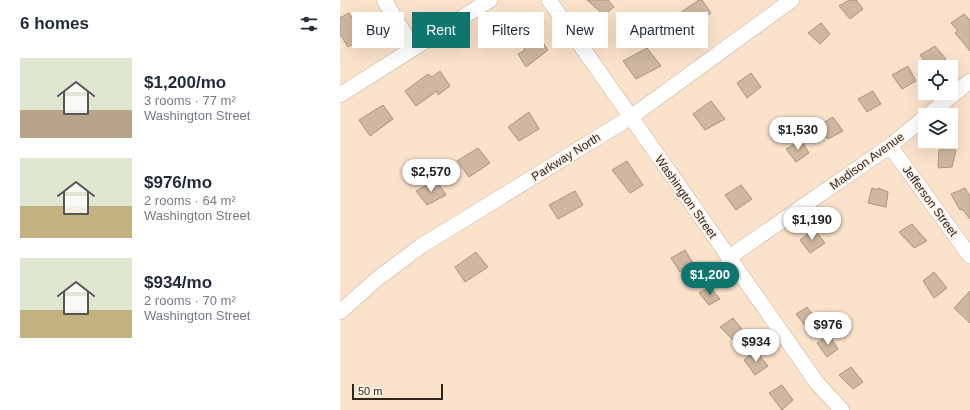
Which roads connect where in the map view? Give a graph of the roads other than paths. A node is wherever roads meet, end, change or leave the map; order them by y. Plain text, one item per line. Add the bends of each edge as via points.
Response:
1 (384, 0) edge
2 (490, 0) edge
3 (549, 0) edge
4 (792, 0) edge
5 (470, 12) edge
6 (412, 46) edge
7 (413, 48) edge
8 (970, 81) edge
9 (340, 95) edge
10 (937, 108) edge
11 (631, 117) junction
12 (918, 124) edge
13 (890, 146) junction
14 (970, 256) edge
15 (728, 258) junction
16 (340, 312) edge
17 (842, 410) edge

1 - 6 street
2 - 5 street
3 - 11 street, Washington Street
4 - 11 street, Parkway North
7 - 9 street
8 - 10 street
11 - 15 street, Washington Street
11 - 16 street, Parkway North via 421,246 377,279
12 - 13 street, Madison Avenue
13 - 14 street, Jefferson Street
13 - 15 street, Madison Avenue
15 - 17 street, Washington Street via 817,383

